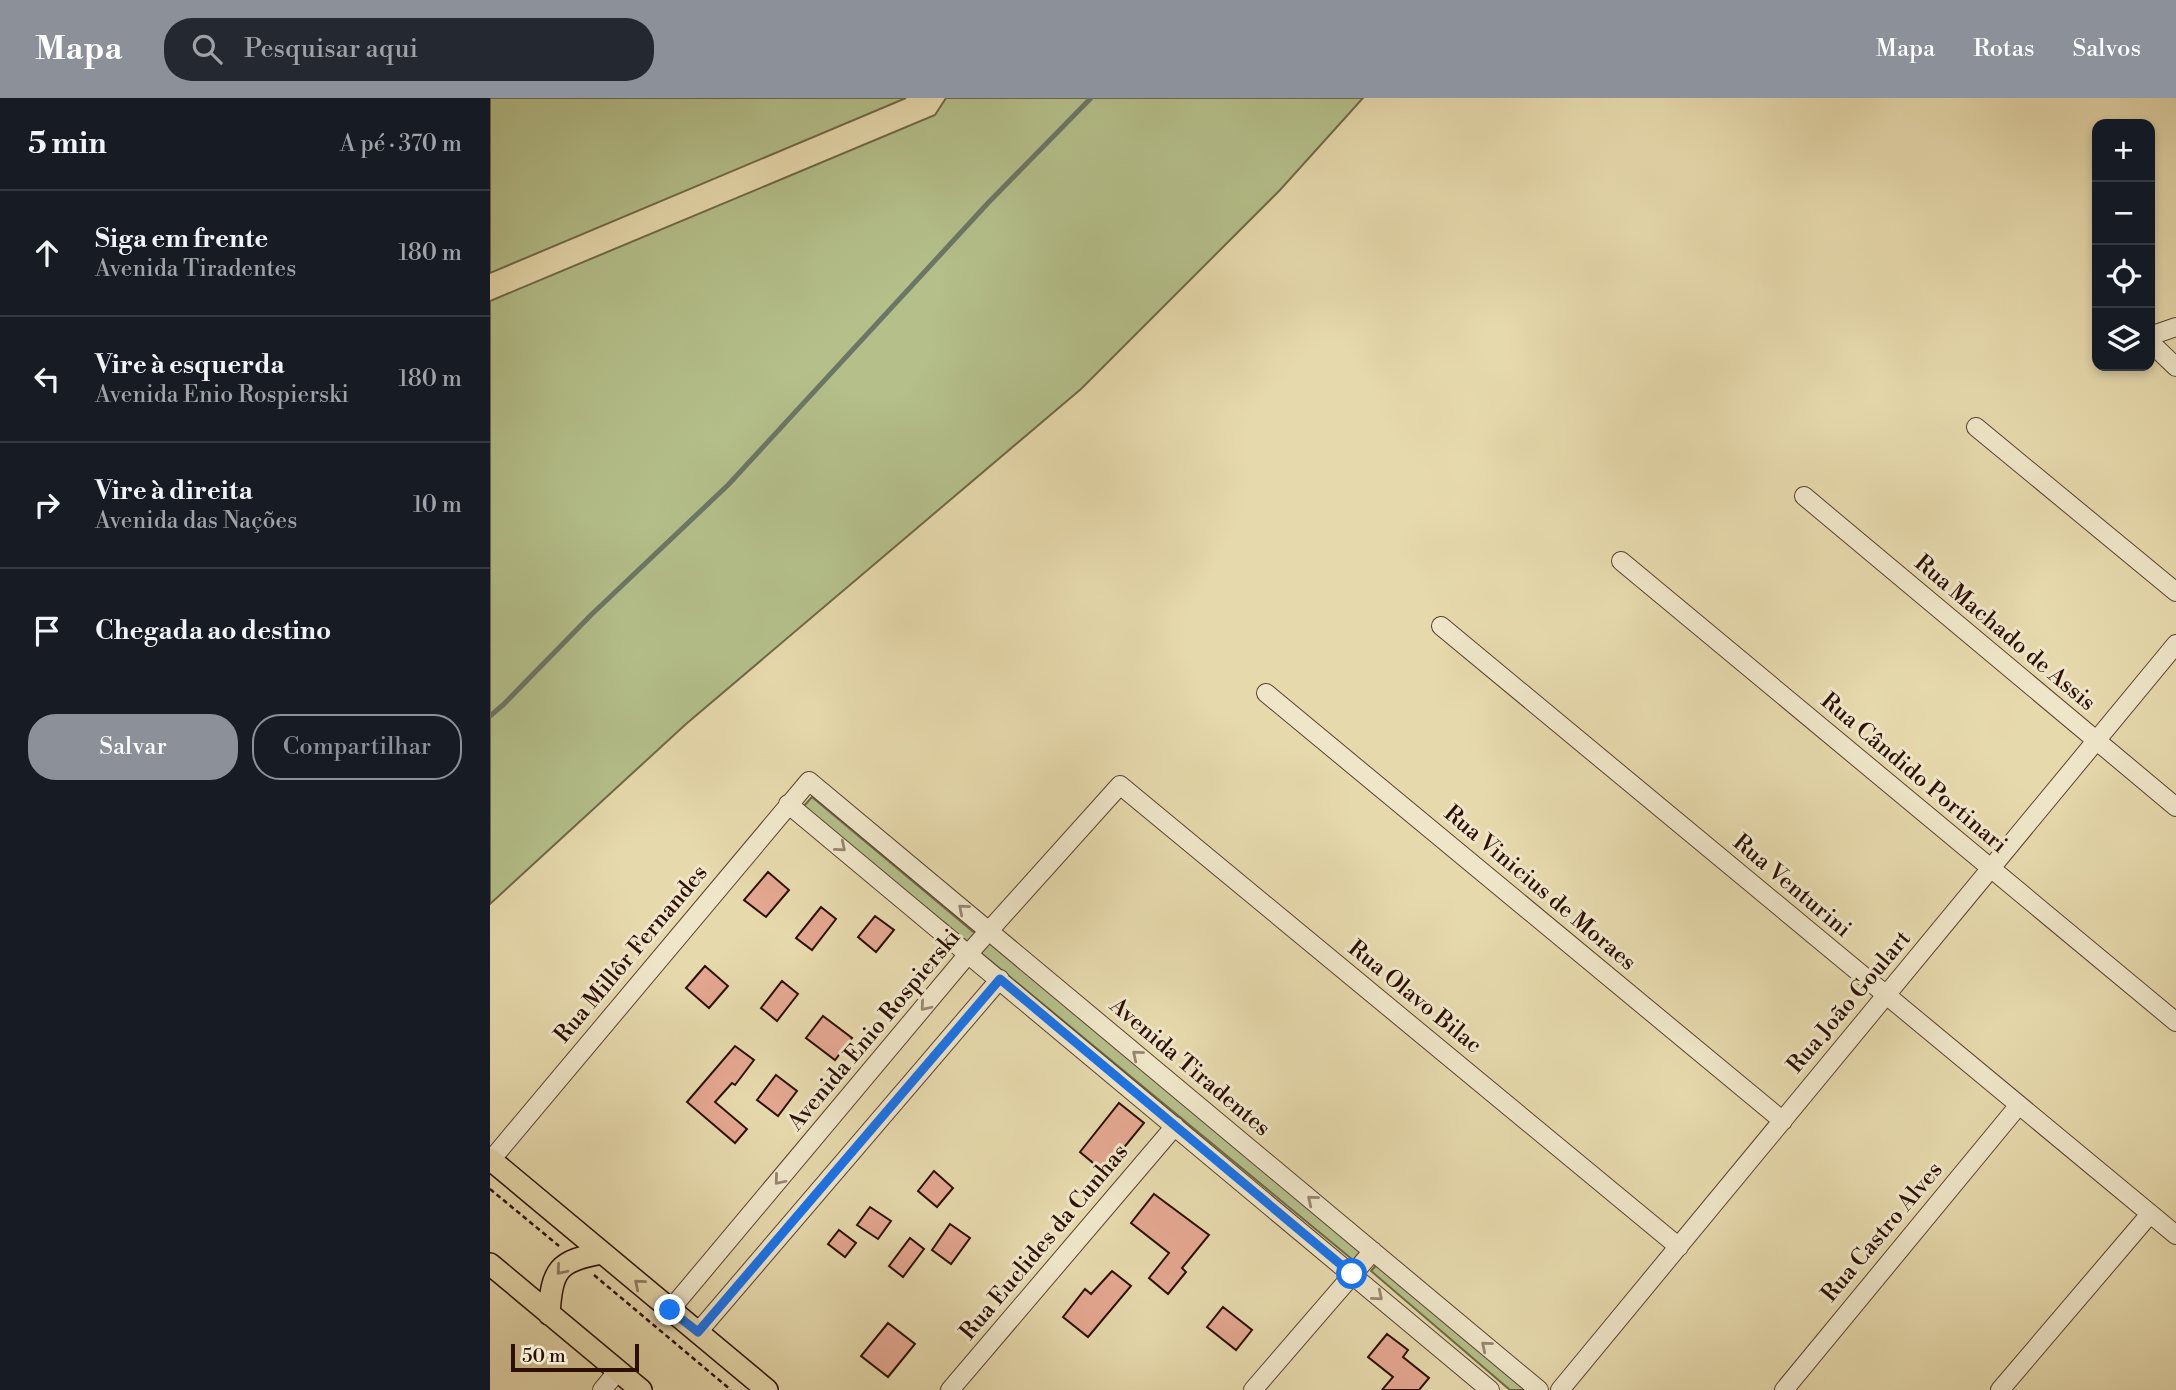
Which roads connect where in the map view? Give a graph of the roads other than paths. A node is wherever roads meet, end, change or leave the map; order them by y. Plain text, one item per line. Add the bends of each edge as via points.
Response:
1 (2176, 327) edge
2 (2155, 334) edge
3 (1976, 427) dead end
4 (1804, 496) dead end
5 (1621, 561) dead end
6 (2176, 593) edge
7 (1441, 626) dead end
8 (2176, 644) edge
9 (1266, 693) dead end
10 (2096, 741) junction
11 (809, 781) joint
12 (1119, 785) joint
13 (788, 804) junction
14 (2176, 807) edge
15 (1991, 868) junction
16 (989, 932) junction
17 (969, 953) junction
18 (1000, 979) junction
19 (1886, 996) junction
20 (2176, 1022) edge
21 (2019, 1105) junction
22 (1783, 1121) junction
23 (1175, 1126) junction
24 (490, 1160) edge
25 (2150, 1214) junction
26 (2176, 1235) edge
27 (1679, 1247) junction
28 (1373, 1251) junction
29 (602, 1253) junction
30 (490, 1264) edge
31 (1352, 1274) junction
32 (670, 1310) junction
33 (549, 1314) junction
34 (698, 1332) junction
35 (618, 1371) junction
36 (764, 1389) edge
37 (602, 1390) edge
38 (641, 1390) edge
39 (950, 1390) edge
40 (1253, 1390) edge
41 (1490, 1390) edge
42 (1539, 1390) edge
43 (1560, 1390) edge
44 (1784, 1390) edge
45 (2000, 1390) edge

1 - 2 street
3 - 6 street
4 - 10 street, Rua Machado de Assis
5 - 15 street, Rua Cândido Portinari
7 - 19 street, Rua Venturini
8 - 10 street, Rua João Goulart
9 - 22 street, Rua Vinicius de Moraes
10 - 14 street, Rua Machado de Assis
10 - 15 street, Rua João Goulart
11 - 13 street, Rua Millôr Fernandes
16 -> 11 street, Avenida Tiradentes
12 - 16 street, Avenida Enio Rospierski
12 - 27 street, Rua Olavo Bilac
13 -> 17 street
13 - 24 street, Rua Millôr Fernandes
15 - 19 street, Rua João Goulart
15 - 20 street, Rua Cândido Portinari
16 - 17 street, Avenida Enio Rospierski
28 -> 16 street, Avenida Tiradentes
17 - 18 street
17 -> 32 street, Avenida Enio Rospierski
18 - 23 street
18 - 34 street
19 - 21 street, Rua Venturini
19 - 22 street, Rua João Goulart
21 - 25 street, Rua Venturini
21 - 44 street, Rua Castro Alves
22 - 27 street, Rua João Goulart
23 - 31 street
23 - 39 street, Rua Euclides da Cunhas
24 - 29 main road
25 - 26 street, Rua Venturini
25 - 45 street
27 - 43 street, Rua João Goulart
28 - 31 street
42 -> 28 street, Avenida Tiradentes
32 -> 29 main road
29 -> 33 main road via 574,1259 558,1271
30 - 33 main road
31 - 40 street
31 -> 41 street
32 - 34 main road
33 - 35 main road
34 - 36 main road
35 - 37 street
35 - 38 main road

